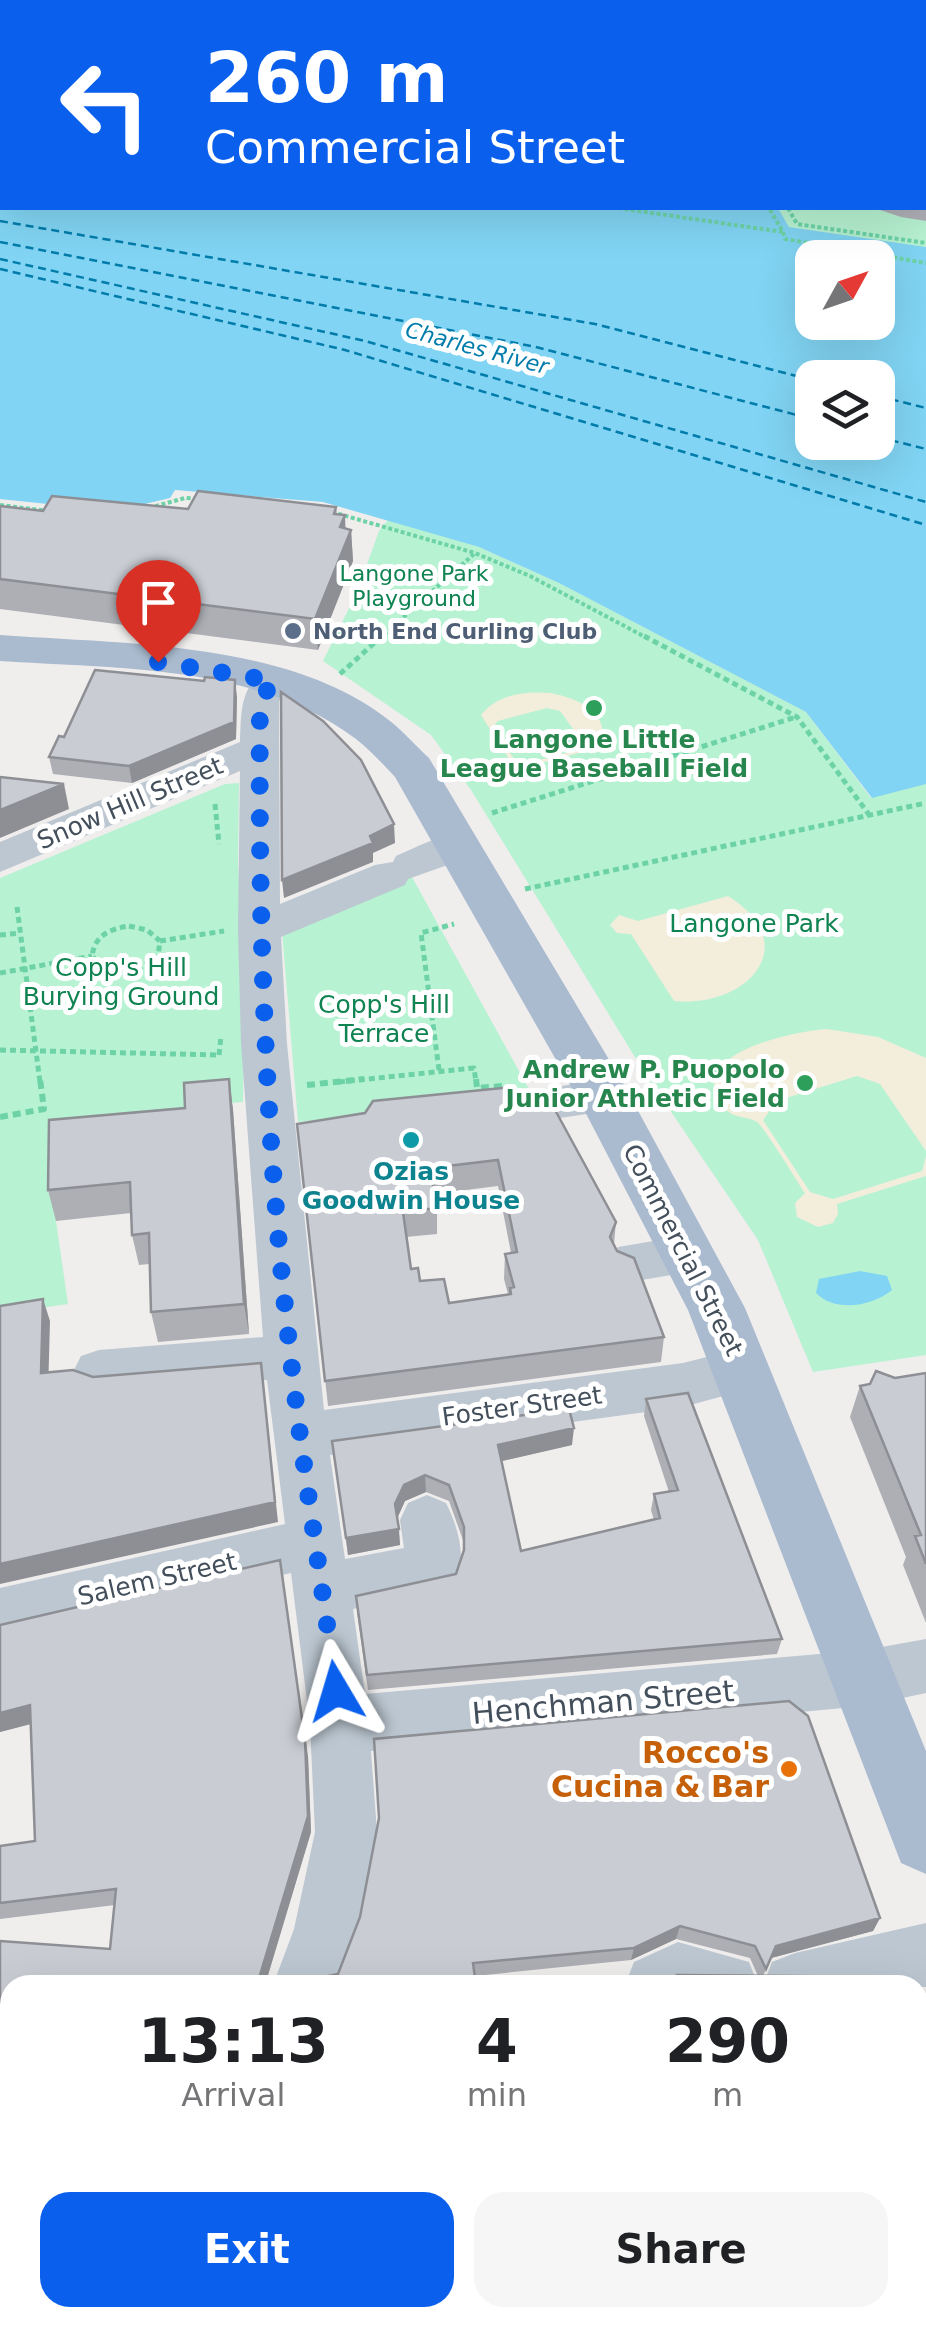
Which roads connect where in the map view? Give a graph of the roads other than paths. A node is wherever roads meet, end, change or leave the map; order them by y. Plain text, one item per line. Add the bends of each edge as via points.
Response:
1 (0, 648) edge
2 (274, 681) junction
3 (260, 748) junction
4 (68, 792) dead end
5 (134, 800) junction
6 (438, 850) junction
7 (0, 858) edge
8 (242, 930) junction
9 (604, 1097) junction
10 (533, 1104) edge
11 (290, 1356) junction
12 (742, 1370) junction
13 (99, 1372) edge
14 (300, 1436) junction
15 (431, 1544) dead end
16 (319, 1566) junction
17 (0, 1614) edge
18 (926, 1666) edge
19 (866, 1678) junction
20 (340, 1726) junction
21 (926, 1838) edge
22 (914, 1958) edge
23 (308, 1975) edge
24 (838, 1975) edge

1 - 2 main road, Commercial Street via 202,667
2 - 3 street via 260,700
2 - 6 main road, Commercial Street via 344,710 394,745 413,768
3 - 5 street, Snow Hill Street
3 - 8 street
4 - 5 street
5 - 7 street, Snow Hill Street
6 - 8 street
6 - 9 main road, Commercial Street
8 - 11 street via 299,1114
9 - 10 street
9 - 12 main road, Commercial Street via 663,1258
11 - 13 street
11 - 14 street
12 - 14 street, Foster Street via 590,1413
12 - 19 main road, Commercial Street
14 - 16 street
15 - 16 street, Salem Street
16 - 17 street, Salem Street
16 - 20 street
18 - 19 street, Henchman Street
19 - 20 street, Henchman Street
19 - 21 main road, Commercial Street
20 - 23 street via 346,1832 326,1928
22 - 24 street

